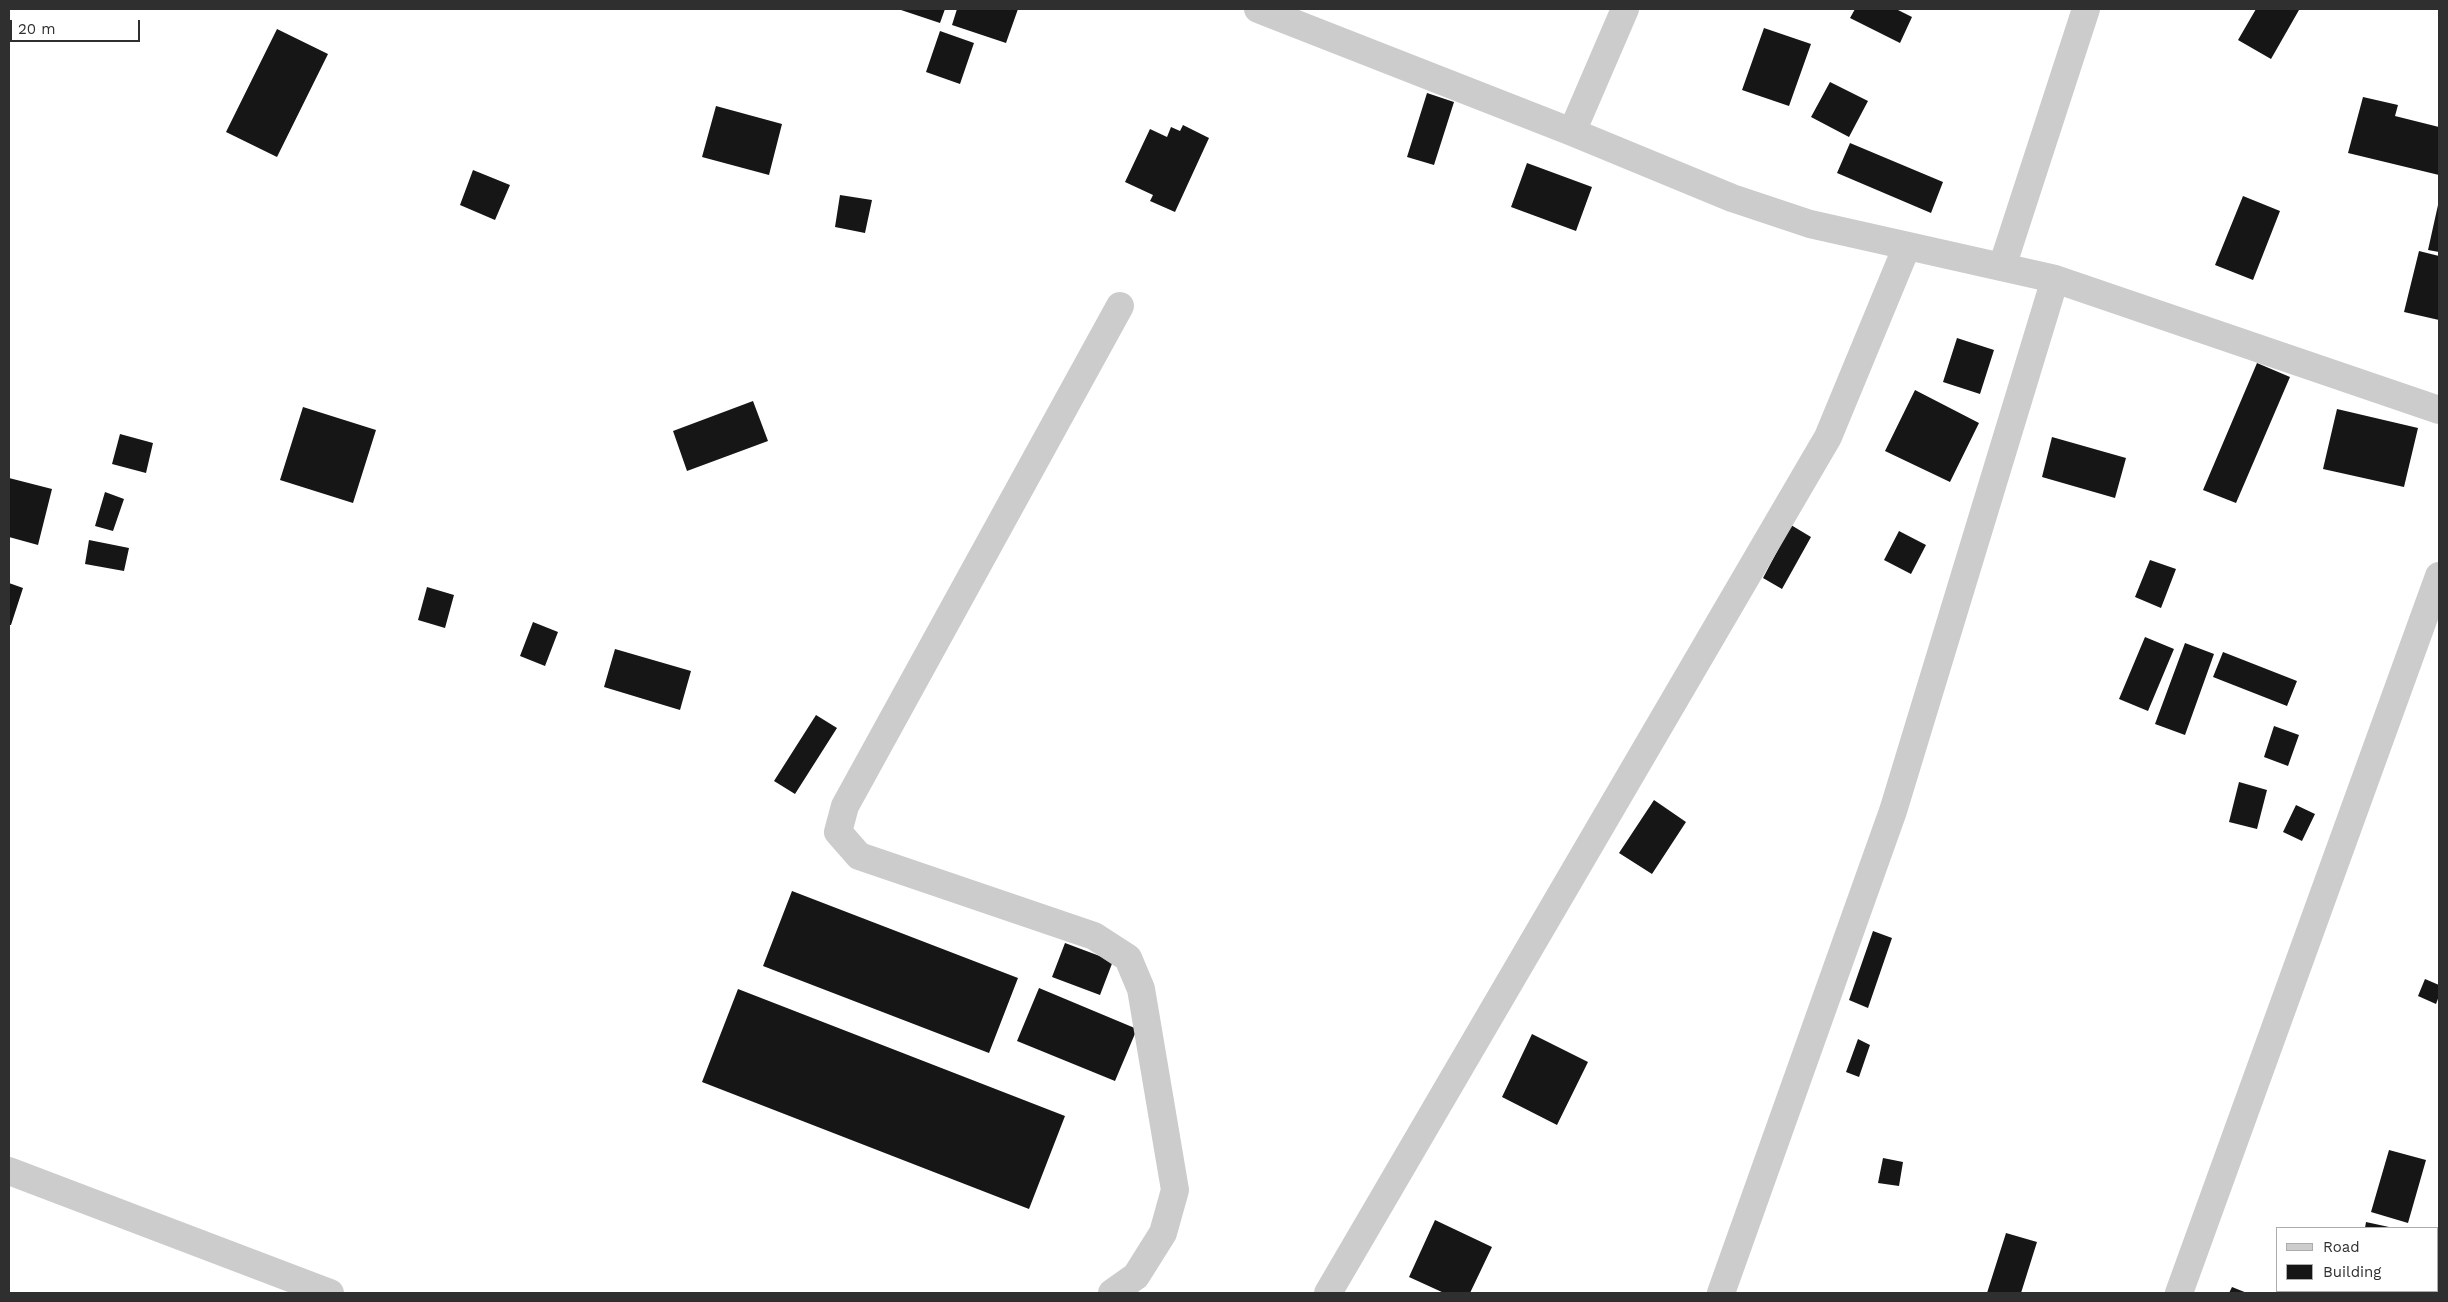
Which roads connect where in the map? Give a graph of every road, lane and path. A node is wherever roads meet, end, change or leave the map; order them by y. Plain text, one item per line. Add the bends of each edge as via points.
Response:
1 (1258, 9) edge
2 (1624, 9) edge
3 (2086, 9) edge
4 (1572, 132) junction
5 (1907, 246) junction
6 (2002, 267) junction
7 (2055, 279) junction
8 (1120, 306) dead end
9 (2439, 410) edge
10 (2439, 576) edge
11 (10, 1173) edge
12 (330, 1293) edge
13 (1112, 1293) edge
14 (1328, 1293) edge
15 (1721, 1293) edge
16 (2179, 1293) edge

1 - 4 street
2 - 4 street
3 - 6 street
4 - 5 street via 1732,198 1810,224
5 - 6 street
5 - 14 street via 1828,437
6 - 7 street
7 - 9 street
7 - 15 street via 1893,811
8 - 13 street via 844,806 838,832 859,856 1094,936 1128,958 1141,989 1175,1190 1163,1233 1136,1276
10 - 16 street
11 - 12 street

